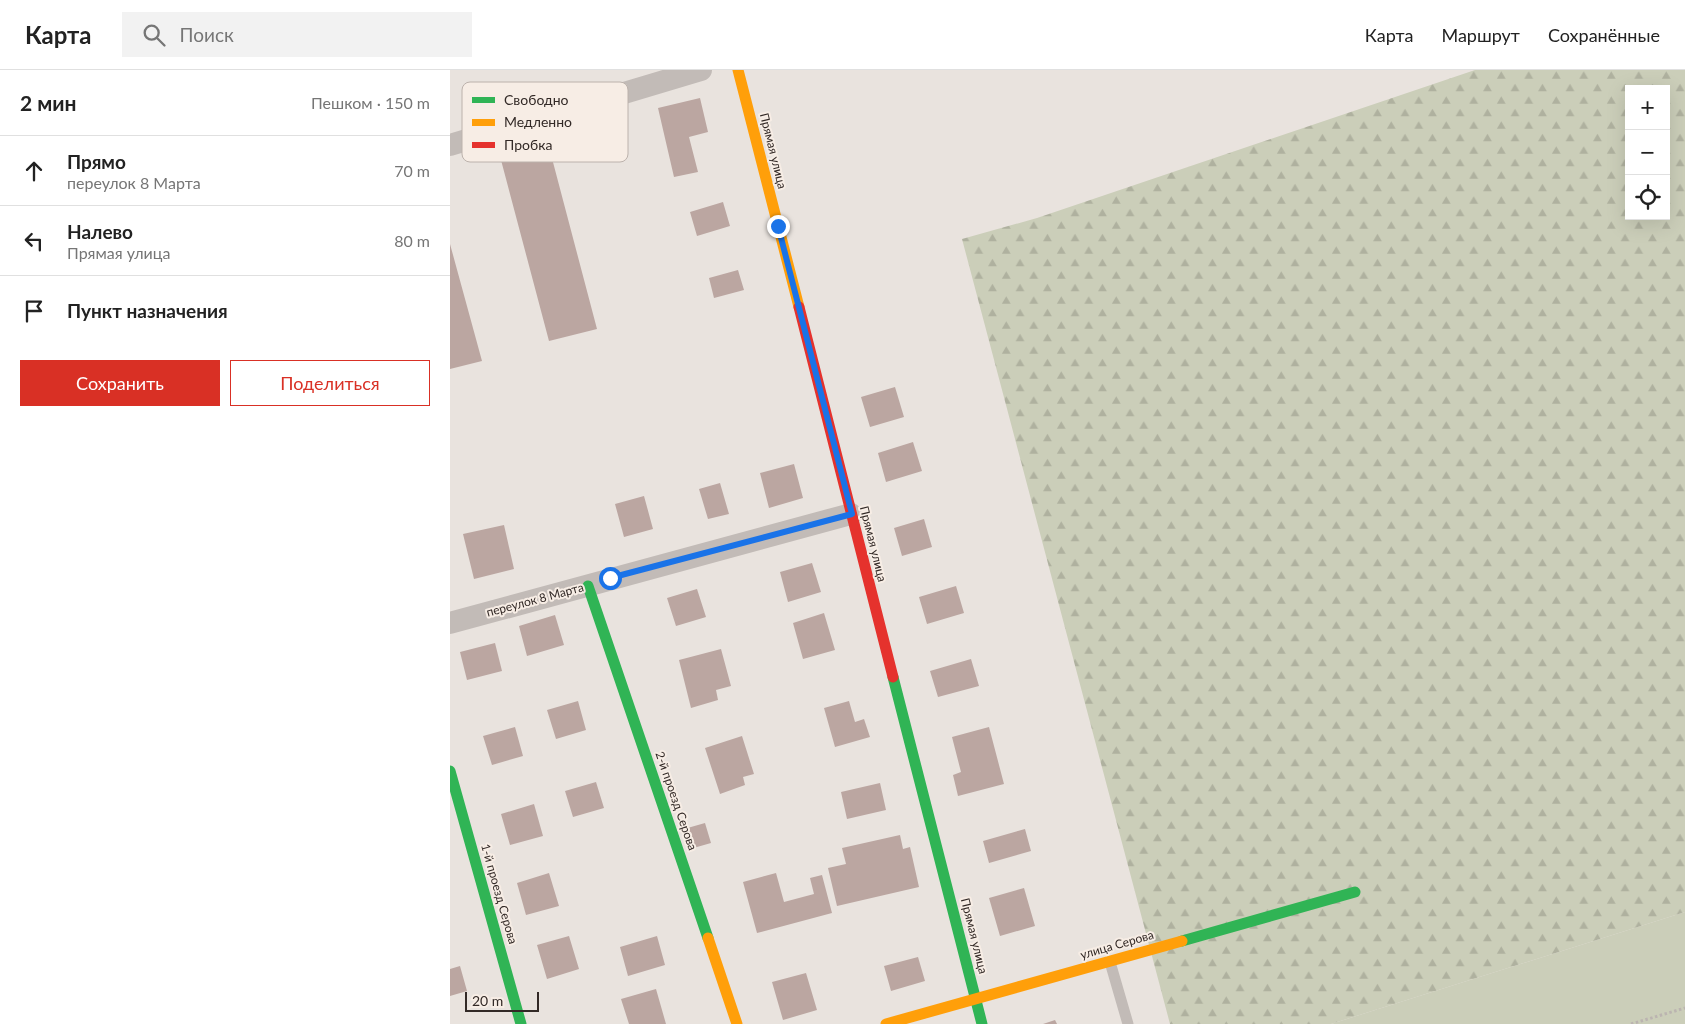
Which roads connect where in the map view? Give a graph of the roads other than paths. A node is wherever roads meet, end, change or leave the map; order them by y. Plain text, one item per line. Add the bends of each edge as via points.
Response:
1 (701, 70) edge
2 (738, 70) edge
3 (628, 92) edge
4 (462, 141) edge
5 (450, 145) edge
6 (852, 514) junction
7 (588, 586) junction
8 (450, 623) edge
9 (450, 771) edge
10 (1354, 892) dead end
11 (1110, 962) junction
12 (976, 999) junction
13 (521, 1024) edge
14 (737, 1024) edge
15 (886, 1024) edge
16 (982, 1024) edge
17 (1128, 1024) edge

1 - 3 street
2 - 6 street, Прямая улица
4 - 5 street
6 - 7 street, переулок 8 Марта
6 - 12 street, Прямая улица
7 - 8 street, переулок 8 Марта
7 - 14 street, 2-й проезд Серова
9 - 13 street, 1-й проезд Серова
10 - 11 street, улица Серова
11 - 12 street, улица Серова
11 - 17 lane
12 - 15 street, улица Серова
12 - 16 street, Прямая улица

